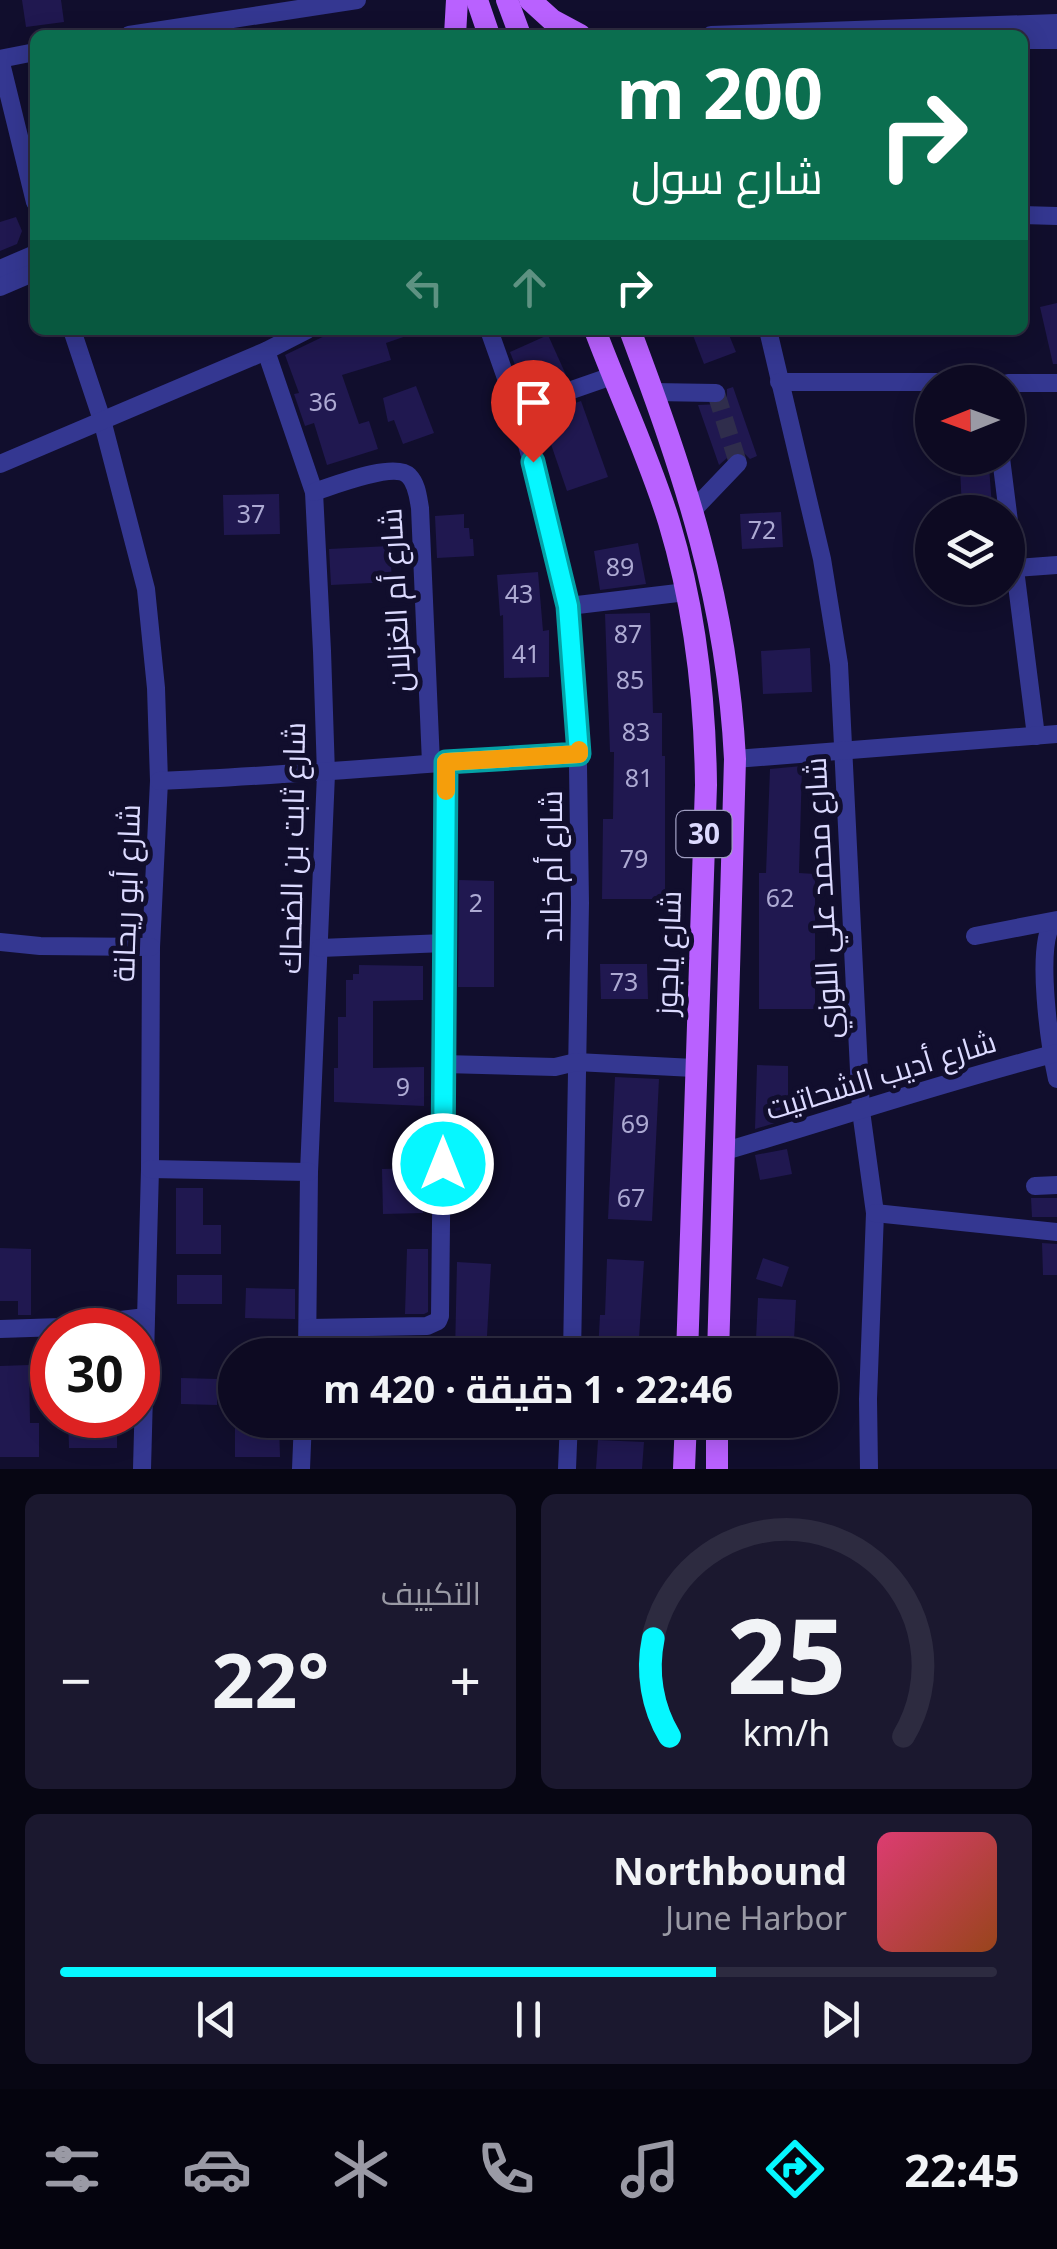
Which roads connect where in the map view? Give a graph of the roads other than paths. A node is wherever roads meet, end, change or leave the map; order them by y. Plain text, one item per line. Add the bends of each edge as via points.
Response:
1 (357, 0) edge
2 (457, 0) edge
3 (477, 0) edge
4 (506, 0) edge
5 (530, 0) edge
6 (1057, 22) edge
7 (163, 30) edge
8 (455, 30) edge
9 (487, 30) edge
10 (518, 30) edge
11 (571, 30) edge
12 (844, 30) edge
13 (1028, 40) edge
14 (1057, 40) edge
15 (30, 53) edge
16 (0, 58) edge
17 (30, 181) edge
18 (1028, 216) edge
19 (1057, 216) edge
20 (30, 256) edge
21 (0, 269) edge
22 (30, 274) edge
23 (0, 287) edge
24 (74, 335) edge
25 (297, 335) edge
26 (491, 335) edge
27 (598, 335) edge
28 (632, 335) edge
29 (769, 335) edge
30 (266, 351) junction
31 (612, 376) junction
32 (780, 382) junction
33 (915, 382) edge
34 (1025, 382) edge
35 (1057, 383) edge
36 (653, 392) junction
37 (716, 393) dead end
38 (518, 409) junction
39 (102, 420) junction
40 (738, 463) dead end
41 (0, 464) edge
42 (314, 492) junction
43 (694, 509) junction
44 (1057, 565) edge
45 (1025, 567) edge
46 (686, 592) junction
47 (1020, 605) edge
48 (568, 606) junction
49 (1057, 734) edge
50 (1036, 736) junction
51 (843, 749) junction
52 (579, 754) junction
53 (736, 759) junction
54 (439, 762) junction
55 (326, 774) junction
56 (159, 780) junction
57 (1055, 921) edge
58 (0, 929) edge
59 (974, 936) dead end
60 (0, 942) edge
61 (444, 944) junction
62 (152, 948) junction
63 (320, 948) junction
64 (1054, 1054) edge
65 (576, 1062) junction
66 (444, 1064) junction
67 (694, 1068) junction
68 (1057, 1079) edge
69 (861, 1110) junction
70 (722, 1152) junction
71 (150, 1169) junction
72 (309, 1172) junction
73 (1034, 1186) dead end
74 (1057, 1186) edge
75 (875, 1213) junction
76 (1057, 1232) edge
77 (146, 1308) edge
78 (309, 1328) junction
79 (30, 1329) edge
80 (0, 1330) edge
81 (308, 1338) edge
82 (572, 1338) edge
83 (687, 1338) edge
84 (718, 1338) edge
85 (143, 1438) edge
86 (302, 1438) edge
87 (569, 1438) edge
88 (685, 1438) edge
89 (717, 1438) edge
90 (142, 1469) edge
91 (301, 1469) edge
92 (568, 1469) edge
93 (684, 1469) edge
94 (716, 1469) edge
95 (869, 1469) edge

1 - 7 street
2 - 8 main road
3 - 9 main road
4 - 10 main road
5 - 11 main road
6 - 12 street
13 - 14 street
15 - 16 street
16 - 17 street
18 - 19 street
20 - 21 street
22 - 23 street
24 - 39 street, شارع أبو ريحانة
25 - 30 street
26 - 38 street, شارع أم خلاد
27 - 31 main road, شارع ياجوز / 30
28 - 36 main road, شارع ياجوز / 30
29 - 32 street, شارع محمد علي اللوزي
30 - 39 street
30 - 42 street, شارع ثابت بن الضحاك
31 - 38 street
31 - 46 main road, شارع ياجوز / 30 via 657,488
32 - 33 street
32 - 51 street, شارع محمد علي اللوزي via 825,576
34 - 35 street
36 - 37 street
36 - 43 main road, شارع ياجوز / 30
38 - 48 street, شارع أم خلاد
39 - 41 street
39 - 56 street, شارع أبو ريحانة via 146,588
40 - 43 street
42 - 54 street, شارع أم الغزلان via 393,470 413,480
42 - 55 street, شارع ثابت بن الضحاك
43 - 53 main road, شارع ياجوز / 30 via 722,634
44 - 45 street
46 - 48 street
46 - 67 main road, شارع ياجوز / 30 via 698,648 706,785
47 - 50 street
48 - 52 street, شارع أم خلاد
49 - 50 street
50 - 51 street
51 - 53 street
51 - 69 street, شارع محمد علي اللوزي
52 - 54 street
52 - 65 street, شارع أم خلاد
53 - 70 main road, شارع ياجوز / 30
54 - 55 street
54 - 61 street
55 - 56 street
55 - 63 street, شارع ثابت بن الضحاك
56 - 62 street, شارع أبو ريحانة
57 - 59 street
57 - 64 street via 1045,940
58 - 60 street
60 - 62 street
61 - 63 street
61 - 66 street
62 - 71 street, شارع أبو ريحانة
63 - 72 street, شارع ثابت بن الضحاك
64 - 68 street
64 - 69 street, شارع أديب الشحاتيت
65 - 66 street
65 - 67 street
65 - 82 street, شارع أم خلاد
66 - 78 street via 440,1316 427,1326
67 - 83 main road, شارع ياجوز / 30
69 - 70 street, شارع أديب الشحاتيت
69 - 75 street, شارع محمد علي اللوزي
70 - 84 main road, شارع ياجوز / 30
71 - 72 street
71 - 77 street, شارع أبو ريحانة
72 - 78 street, شارع ثابت بن الضحاك
73 - 74 street
75 - 76 street
75 - 95 street, شارع محمد علي اللوزي
78 - 81 street, شارع ثابت بن الضحاك
79 - 80 street
85 - 90 street, شارع أبو ريحانة
86 - 91 street
87 - 92 street
88 - 93 main road
89 - 94 main road

